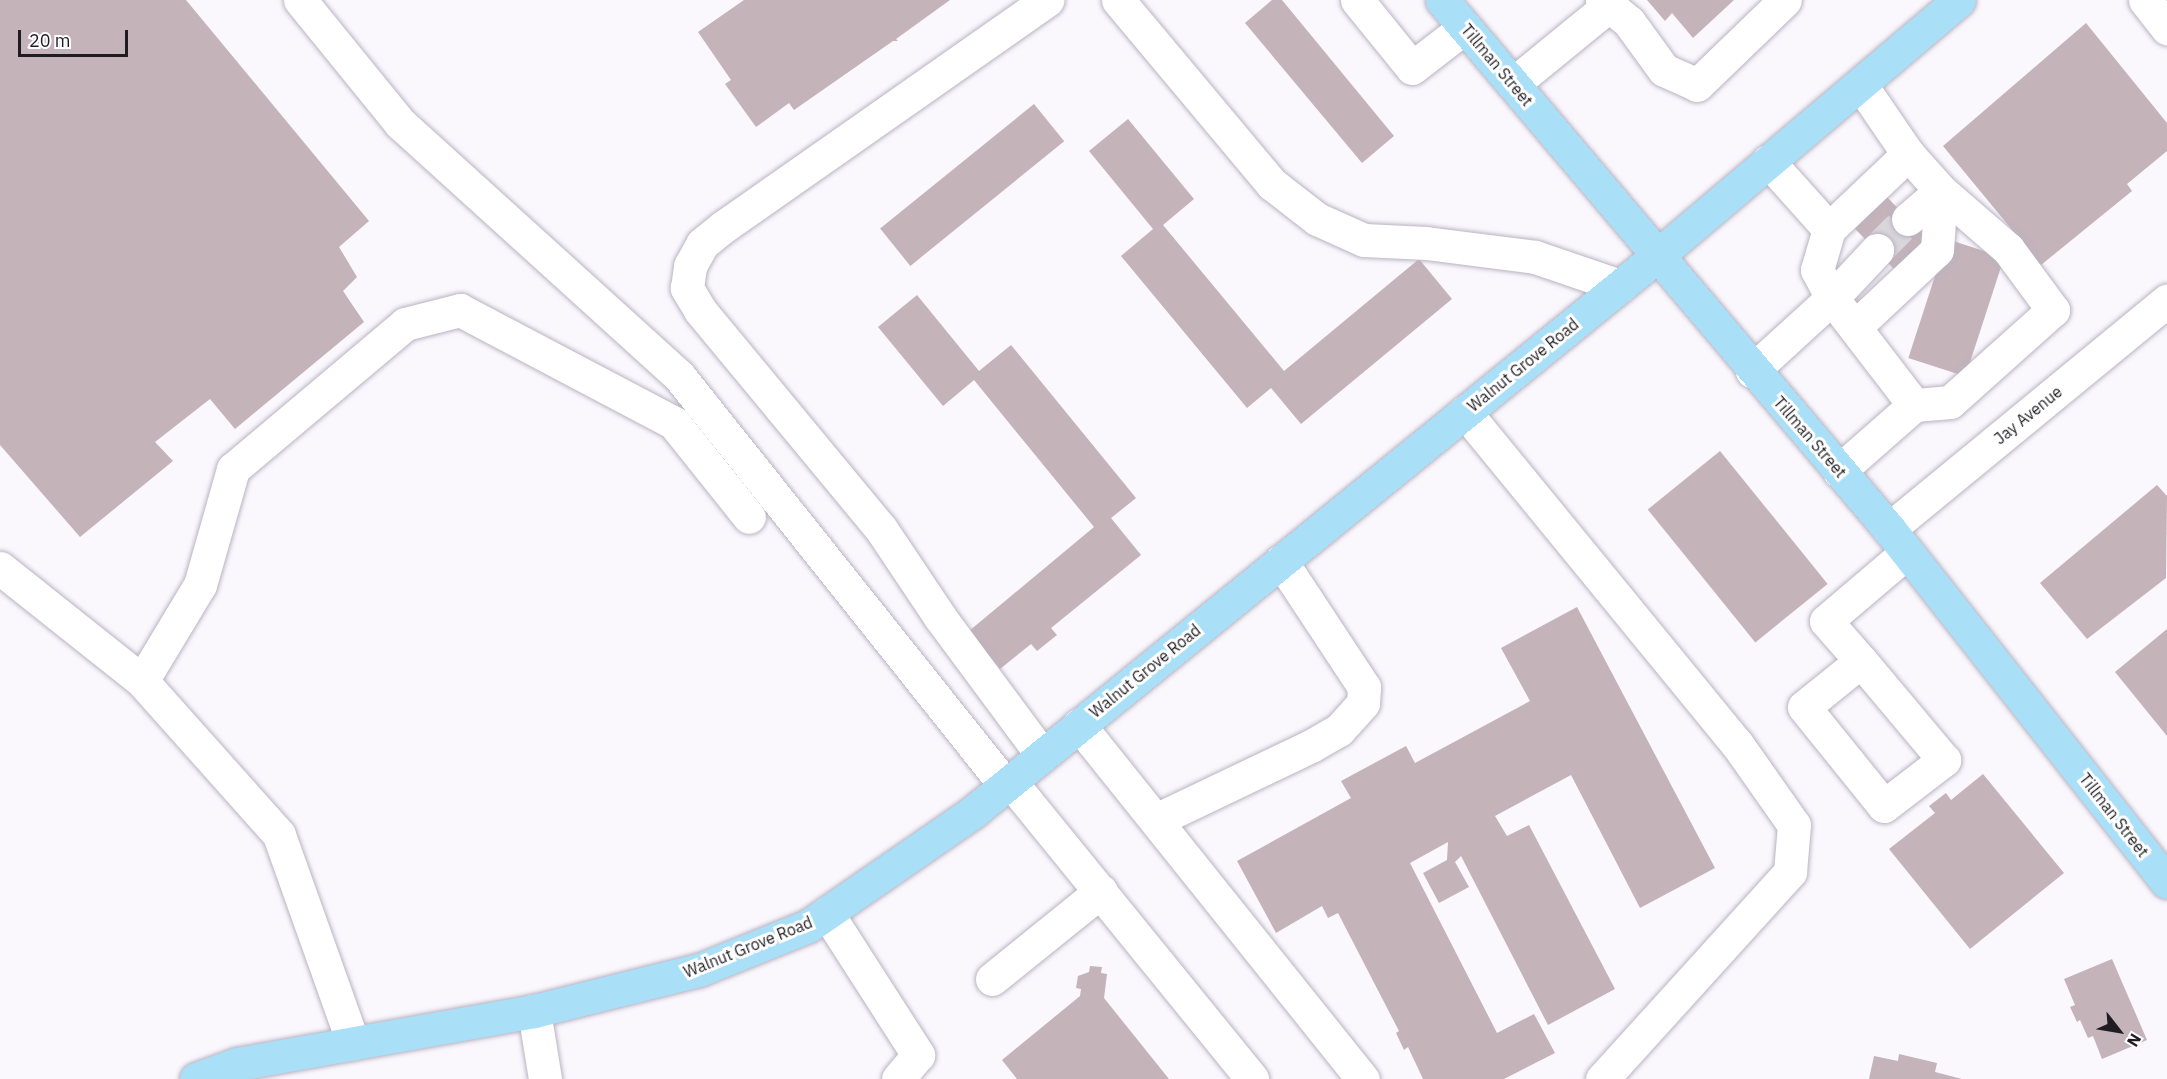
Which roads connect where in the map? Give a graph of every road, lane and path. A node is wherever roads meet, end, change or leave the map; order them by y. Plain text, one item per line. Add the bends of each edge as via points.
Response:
1 (300, 0) edge
2 (1047, 0) edge
3 (1118, 0) edge
4 (1357, 0) edge
5 (1442, 0) edge
6 (1785, 0) edge
7 (1959, 0) edge
8 (2145, 0) edge
9 (1604, 4) edge
10 (1465, 27) junction
11 (2167, 28) edge
12 (1513, 84) junction
13 (1861, 85) junction
14 (1908, 154) junction
15 (1768, 160) junction
16 (1941, 191) junction
17 (1908, 219) tunnel mouth
18 (1829, 229) junction
19 (1877, 250) tunnel mouth
20 (1656, 257) junction
21 (1620, 286) junction
22 (1832, 298) junction
23 (2167, 301) edge
24 (1855, 327) junction
25 (1752, 371) junction
26 (1914, 405) junction
27 (1465, 412) junction
28 (1839, 471) junction
29 (749, 517) dead end
30 (1898, 540) junction
31 (1281, 561) junction
32 (0, 568) edge
33 (1861, 661) dead end
34 (142, 681) junction
35 (1079, 725) junction
36 (1042, 755) junction
37 (1007, 783) junction
38 (1156, 820) junction
39 (2167, 882) edge
40 (1101, 891) junction
41 (827, 913) junction
42 (992, 979) dead end
43 (534, 1011) junction
44 (353, 1043) junction
45 (196, 1079) edge
46 (545, 1079) edge
47 (898, 1079) edge
48 (1252, 1079) edge
49 (1363, 1079) edge
50 (1602, 1079) edge

1 - 37 street via 400,123 679,376
2 - 36 street via 702,244 690,266 687,288 700,310 881,529 940,618
3 - 21 street via 1272,184 1317,219 1364,240 1426,243 1535,257
4 - 10 street via 1412,68
5 - 10 main road, Tillman Street
6 - 9 street via 1697,85 1664,70 1629,22
7 - 13 main road, Walnut Grove Road
8 - 11 street
9 - 12 street
10 - 12 main road, Tillman Street
12 - 20 main road, Tillman Street
13 - 14 street
13 - 15 main road, Walnut Grove Road
14 - 16 street
14 - 18 street
15 - 18 street
15 - 20 main road, Walnut Grove Road
16 - 17 street
16 - 24 street via 1937,250
16 - 26 street via 2007,249 2053,310 1950,402
18 - 22 street via 1816,270
19 - 22 street
20 - 21 main road, Walnut Grove Road
20 - 25 main road, Tillman Street
21 - 27 main road, Walnut Grove Road
22 - 24 street
22 - 25 street
23 - 30 street, Jay Avenue
24 - 26 street
25 - 28 main road, Tillman Street
26 - 28 street
27 - 31 main road, Walnut Grove Road
27 - 50 street via 1737,744 1794,825 1790,873
28 - 30 main road, Tillman Street
29 - 34 street via 674,423 460,310 405,324 233,469 200,585
30 - 33 street, Jay Avenue via 1826,621
30 - 39 main road, Tillman Street
31 - 35 main road, Walnut Grove Road
31 - 38 street via 1364,687 1363,703 1340,730
32 - 34 street
34 - 44 street via 279,835
35 - 36 main road, Walnut Grove Road
35 - 38 street
36 - 37 main road, Walnut Grove Road
37 - 40 street
37 - 41 main road, Walnut Grove Road
38 - 49 street
40 - 42 street
40 - 48 street
41 - 43 main road, Walnut Grove Road via 808,926 699,970
41 - 47 street via 918,1055
43 - 44 main road, Walnut Grove Road
43 - 46 street
44 - 45 main road, Walnut Grove Road via 237,1064

